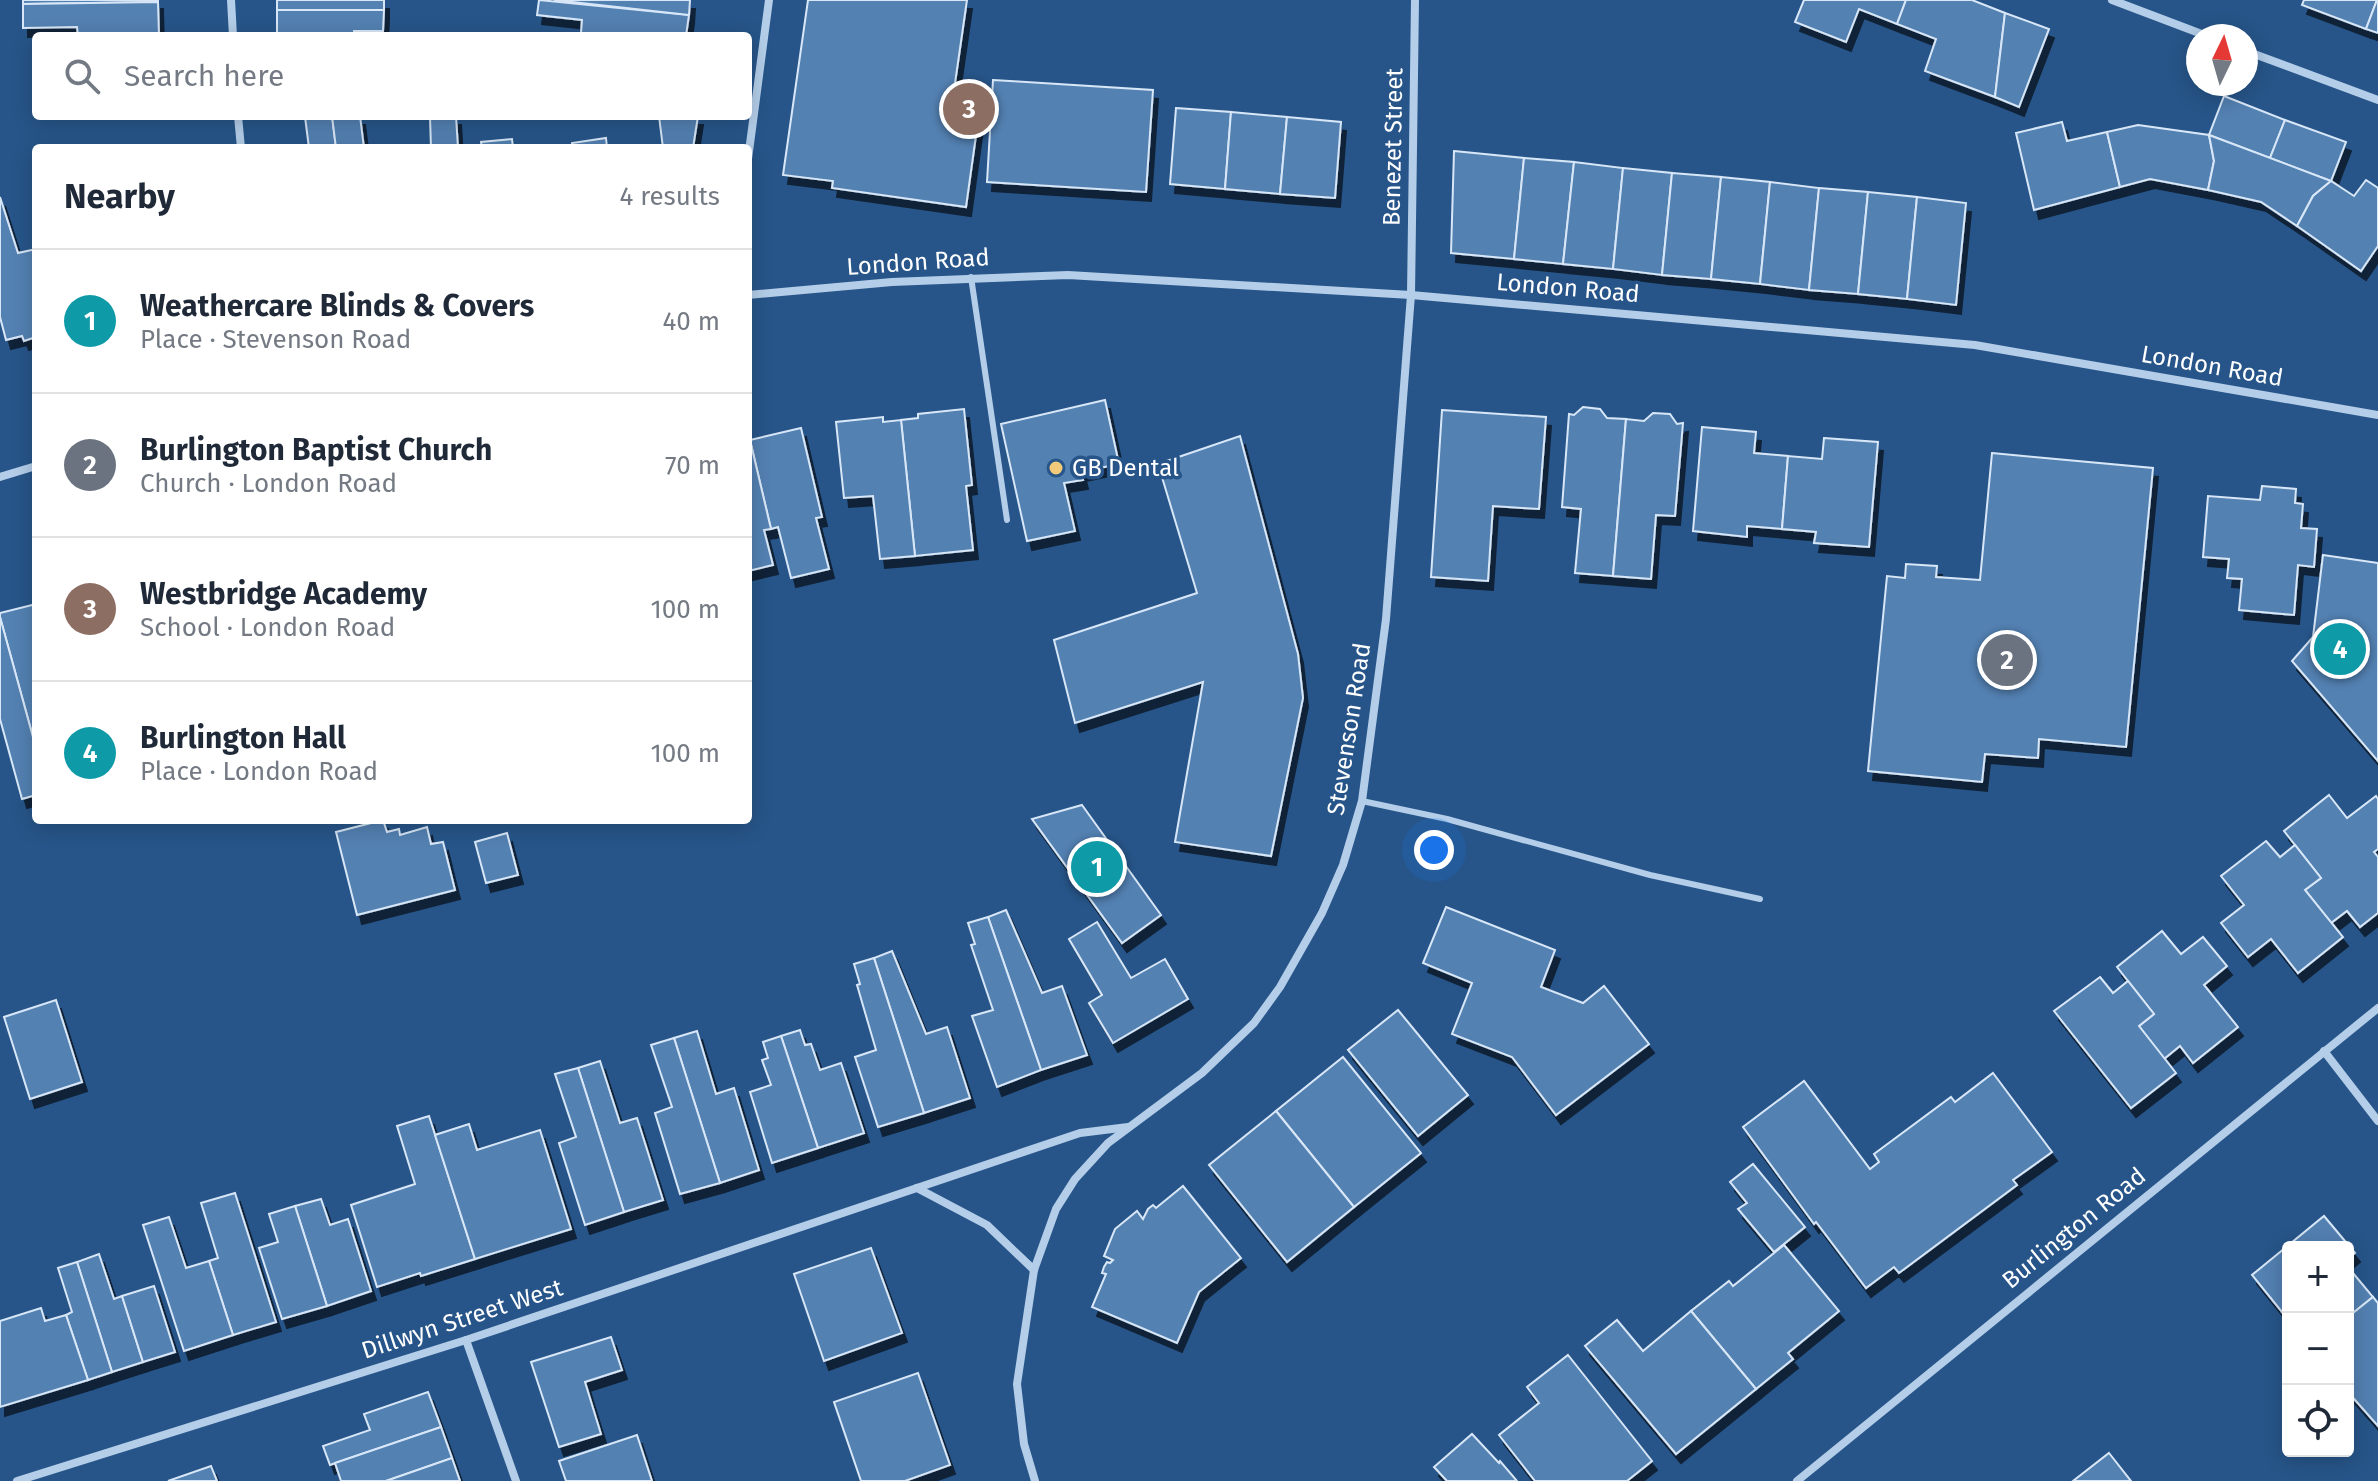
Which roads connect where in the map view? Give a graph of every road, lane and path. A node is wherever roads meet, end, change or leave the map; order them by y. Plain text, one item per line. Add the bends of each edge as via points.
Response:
1 (231, 0) edge
2 (769, 0) edge
3 (1415, 0) edge
4 (2112, 0) edge
5 (2186, 28) edge
6 (233, 32) edge
7 (2258, 55) edge
8 (2378, 100) edge
9 (238, 120) edge
10 (241, 144) edge
11 (750, 144) edge
12 (971, 277) junction
13 (752, 295) edge
14 (1411, 295) junction
15 (2378, 415) edge
16 (32, 467) edge
17 (0, 477) edge
18 (1007, 520) dead end
19 (1362, 801) junction
20 (1760, 899) dead end
21 (2378, 1008) edge
22 (2324, 1051) junction
23 (2378, 1121) edge
24 (1130, 1127) junction
25 (917, 1188) junction
26 (1034, 1270) junction
27 (466, 1340) junction
28 (37, 1478) edge
29 (17, 1481) edge
30 (516, 1481) edge
31 (1035, 1481) edge
32 (1797, 1481) edge

1 - 6 street
2 - 11 street
3 - 14 street, Benezet Street
4 - 5 street
7 - 8 street
9 - 10 street
12 - 13 street, London Road
12 - 14 street, London Road via 1068,275
12 - 18 lane
14 - 15 street, London Road via 1975,345
14 - 19 street, Stevenson Road via 1386,619
16 - 17 street
19 - 20 lane
19 - 24 street, Stevenson Road via 1322,913 1280,987 1230,1048
21 - 22 street, Burlington Road
22 - 23 street
22 - 32 street, Burlington Road
24 - 25 street, Dillwyn Street West via 1080,1133
24 - 26 street, Stevenson Road via 1075,1179 1056,1209
25 - 26 street via 987,1225
25 - 27 street, Dillwyn Street West
26 - 31 street, Stevenson Road via 1017,1384 1024,1444
27 - 28 street, Dillwyn Street West
27 - 30 street
28 - 29 street, Dillwyn Street West

